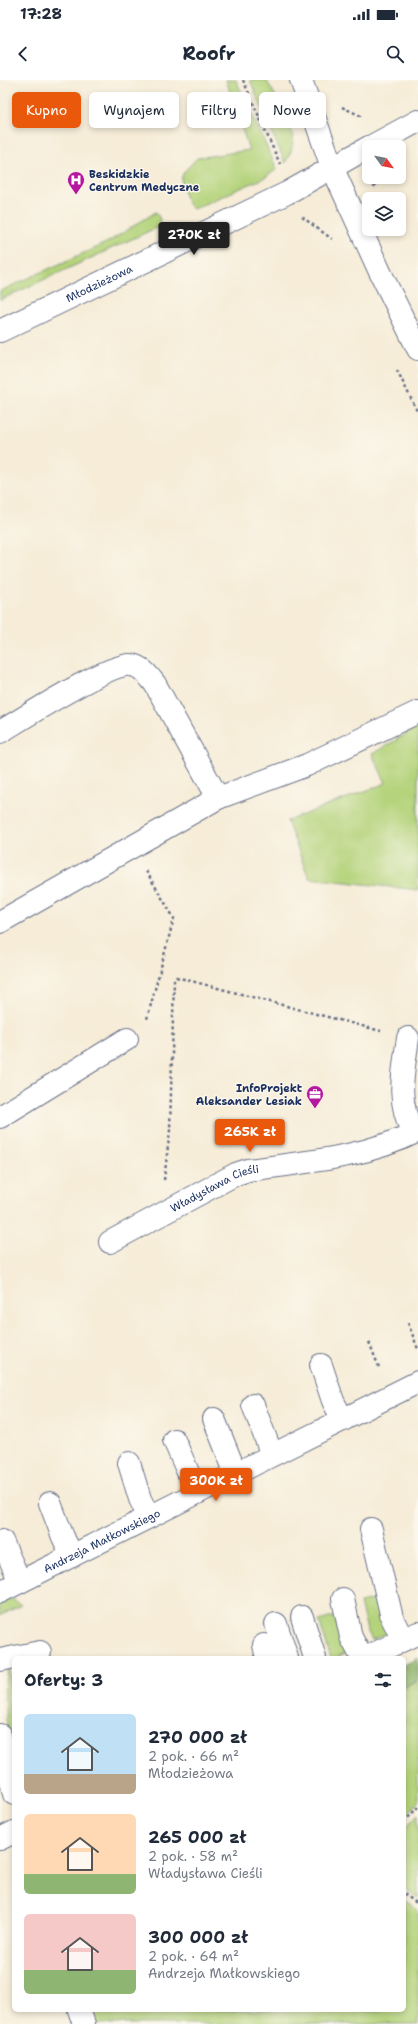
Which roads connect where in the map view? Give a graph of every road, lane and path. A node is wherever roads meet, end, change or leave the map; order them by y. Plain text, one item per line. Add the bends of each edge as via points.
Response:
1 (243, 80) edge
2 (301, 80) edge
3 (337, 103) dead end
4 (365, 117) dead end
5 (418, 121) edge
6 (382, 140) edge
7 (362, 151) edge
8 (281, 166) dead end
9 (332, 166) junction
10 (0, 331) edge
11 (418, 349) edge
12 (418, 712) edge
13 (0, 732) edge
14 (218, 798) junction
15 (132, 846) junction
16 (0, 922) edge
17 (127, 1038) joint
18 (408, 1038) joint
19 (0, 1117) edge
20 (416, 1132) edge
21 (167, 1211) junction
22 (110, 1242) dead end
23 (408, 1323) dead end
24 (370, 1342) dead end
25 (418, 1349) edge
26 (320, 1365) dead end
27 (383, 1376) dead end
28 (418, 1382) edge
29 (253, 1405) dead end
30 (214, 1419) dead end
31 (343, 1420) junction
32 (174, 1440) dead end
33 (272, 1456) junction
34 (129, 1463) dead end
35 (236, 1474) junction
36 (197, 1493) junction
37 (50, 1503) dead end
38 (149, 1517) junction
39 (371, 1529) dead end
40 (2, 1541) dead end
41 (72, 1556) junction
42 (20, 1582) junction
43 (0, 1592) edge
44 (343, 1599) dead end
45 (302, 1617) dead end
46 (276, 1624) dead end
47 (410, 1636) edge
48 (40, 1652) dead end
49 (20, 1656) edge
50 (286, 1656) edge
51 (315, 1656) edge
52 (362, 1656) edge
53 (367, 1656) edge
54 (12, 1658) edge
55 (0, 1660) edge
56 (0, 1735) edge
57 (12, 1786) edge
58 (418, 1807) edge
59 (406, 1820) edge
60 (12, 1833) edge
61 (0, 1839) edge
62 (406, 1895) edge
63 (418, 1904) edge
64 (80, 2012) edge
65 (84, 2024) edge

1 - 8 path
2 - 9 street
3 - 4 path via 353,114
5 - 6 street, Młodzieżowa
7 - 9 street, Młodzieżowa
9 - 10 street, Młodzieżowa via 287,193
9 - 11 street
12 - 14 street via 307,765
13 - 14 street via 86,682 122,666 132,665 145,672 155,684
14 - 15 street
15 - 16 street
15 - 17 path via 174,918 144,1028
17 - 19 street
18 - 20 street via 401,1083 407,1121
18 - 21 path via 176,977 170,1130 162,1200
20 - 21 street, Władysława Cieśli via 385,1146 355,1155 248,1170
21 - 22 street, Władysława Cieśli
23 - 25 path
24 - 27 path
26 - 31 street
28 - 31 street, Andrzeja Małkowskiego
29 - 33 street
30 - 35 street
31 - 33 street, Andrzeja Małkowskiego
32 - 36 street
33 - 35 street, Andrzeja Małkowskiego
34 - 38 street via 140,1499
35 - 36 street, Andrzeja Małkowskiego
36 - 38 street, Andrzeja Małkowskiego
37 - 41 street
38 - 41 street, Andrzeja Małkowskiego
39 - 47 street via 392,1618
40 - 42 street
41 - 42 street, Andrzeja Małkowskiego
42 - 43 street, Andrzeja Małkowskiego
44 - 52 street via 351,1637
45 - 51 street
46 - 50 street
47 - 53 street
48 - 49 street
54 - 55 street
56 - 57 street
58 - 59 path
60 - 61 street
62 - 63 path
64 - 65 street

